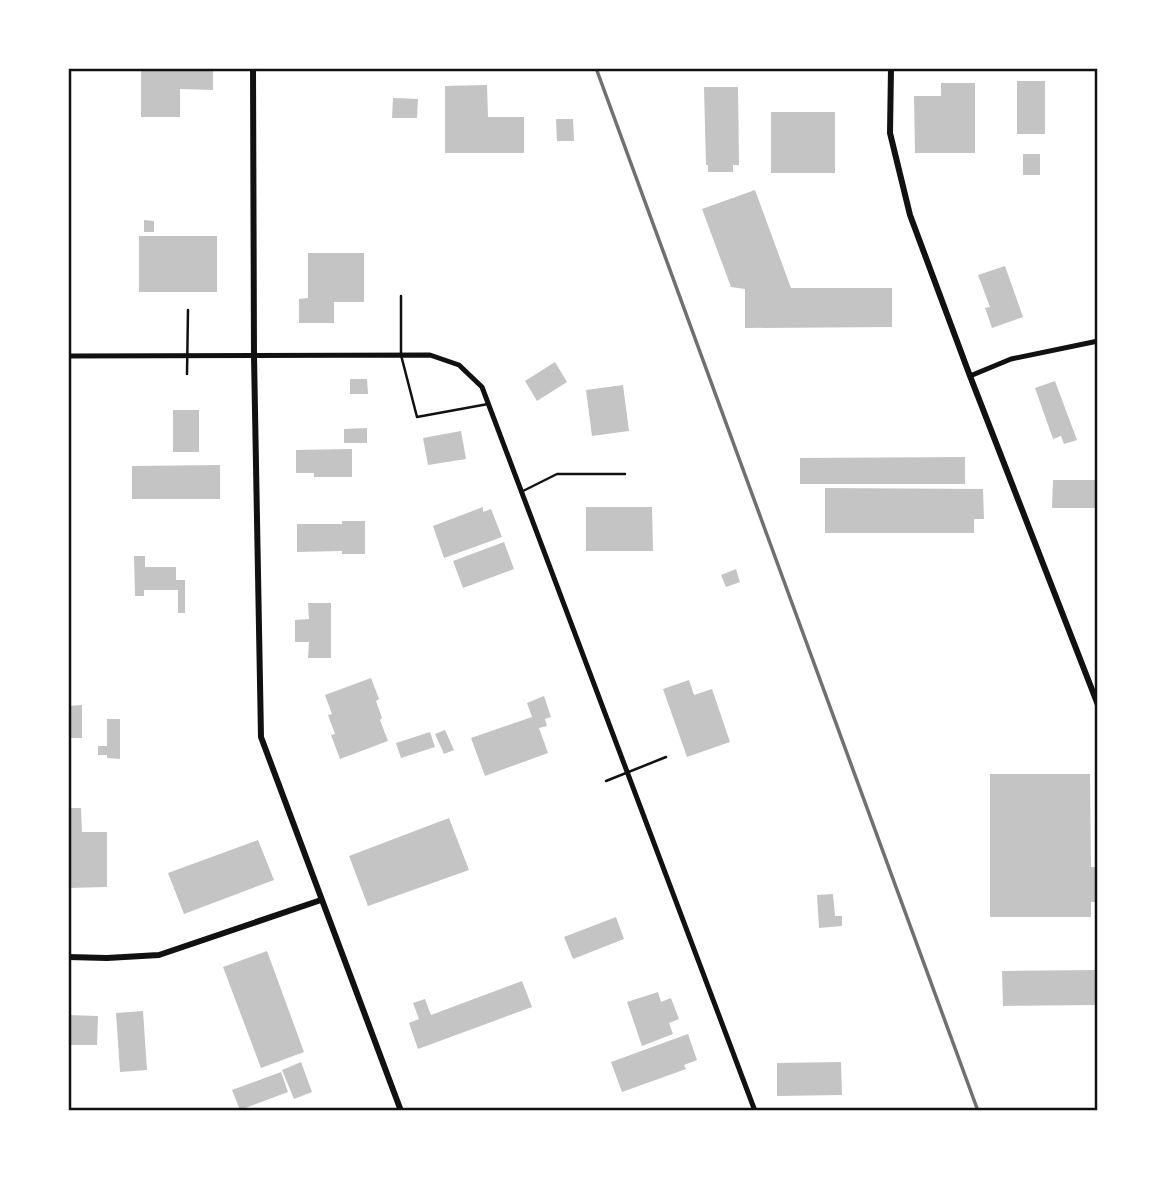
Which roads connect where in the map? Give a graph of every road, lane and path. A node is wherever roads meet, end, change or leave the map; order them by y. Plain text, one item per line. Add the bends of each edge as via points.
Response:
1 (253, 68) edge
2 (891, 68) edge
3 (401, 296) dead end
4 (188, 310) dead end
5 (1098, 341) edge
6 (401, 355) junction
7 (68, 356) edge
8 (254, 356) junction
9 (187, 357) junction
10 (187, 374) dead end
11 (970, 376) junction
12 (488, 404) junction
13 (625, 474) dead end
14 (522, 492) junction
15 (1098, 705) edge
16 (666, 757) dead end
17 (627, 773) junction
18 (606, 781) dead end
19 (321, 900) junction
20 (68, 957) edge
21 (401, 1111) edge
22 (755, 1111) edge

1 - 8 street
2 - 11 street via 890,133 910,215
3 - 6 lane
4 - 9 lane
5 - 11 street via 1011,359
6 - 8 street
6 - 12 street via 429,355 459,365 482,387
6 - 12 lane via 416,417
7 - 9 street
8 - 9 street
8 - 19 street via 261,737
9 - 10 lane
11 - 15 street
12 - 14 street
13 - 14 lane via 557,474
14 - 17 street
16 - 17 lane
17 - 18 lane
17 - 22 street
19 - 20 street via 159,956
19 - 21 street

